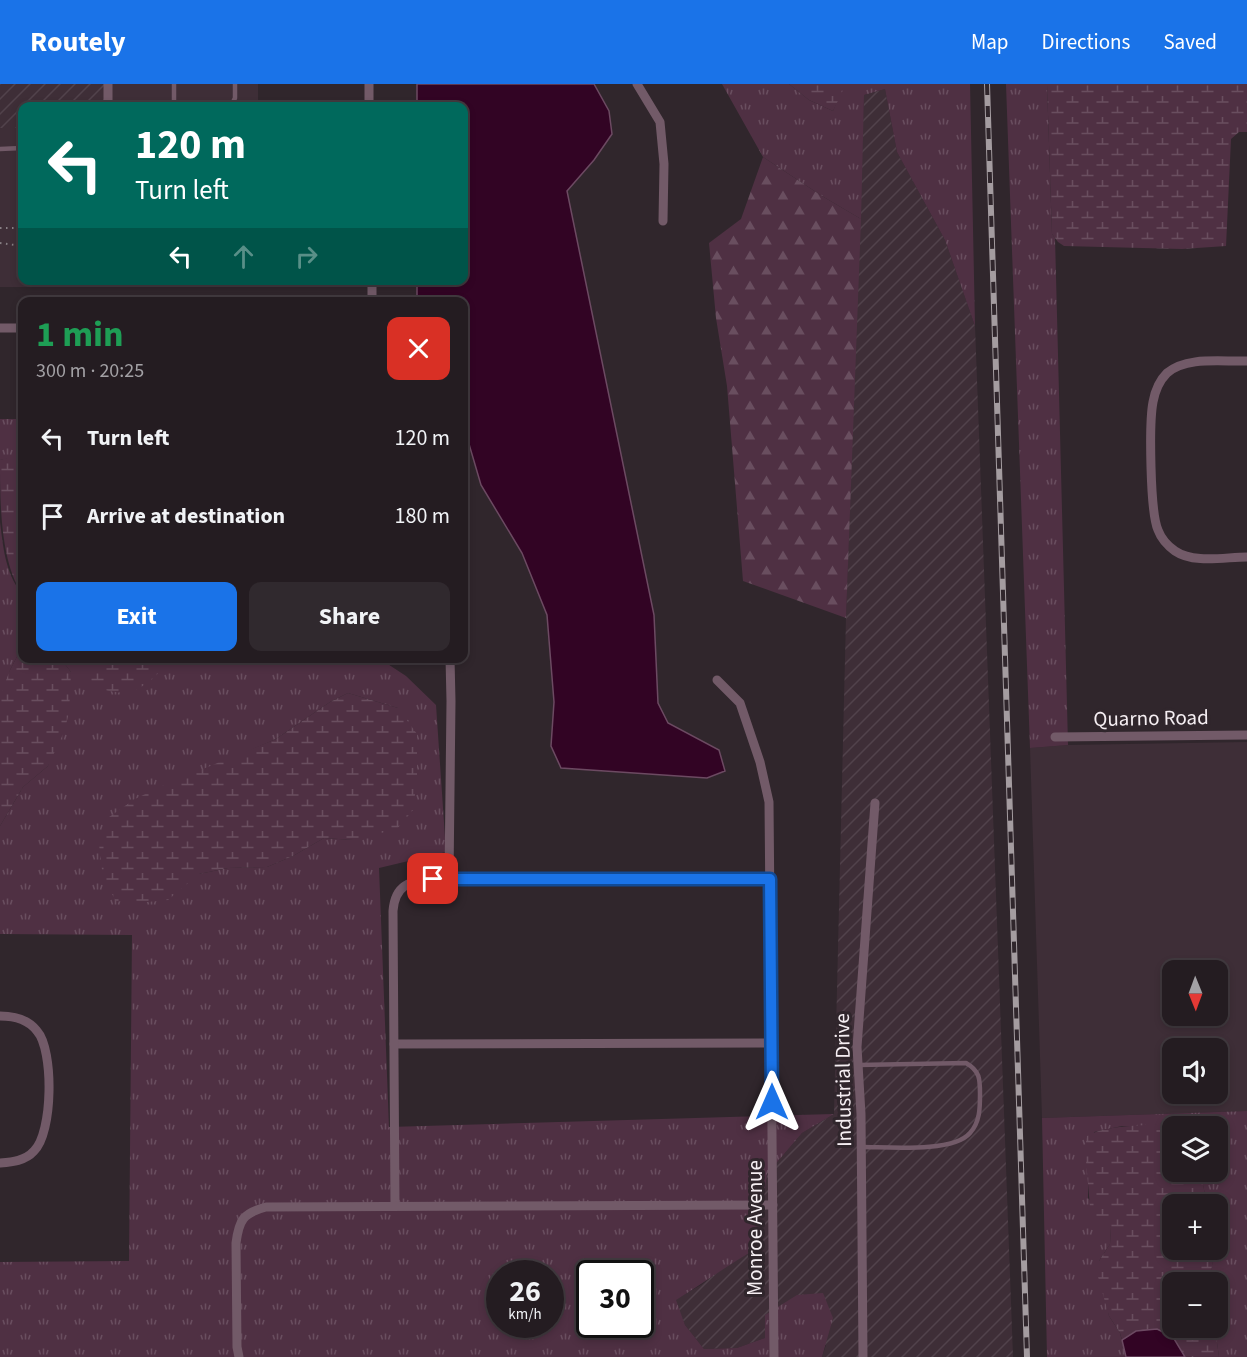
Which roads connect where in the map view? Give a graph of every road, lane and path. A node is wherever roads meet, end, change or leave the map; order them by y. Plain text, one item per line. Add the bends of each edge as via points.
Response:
1 (108, 84) edge
2 (174, 84) edge
3 (235, 84) edge
4 (369, 84) edge
5 (637, 84) edge
6 (108, 102) edge
7 (174, 102) edge
8 (233, 102) edge
9 (369, 102) edge
10 (18, 148) edge
11 (0, 149) edge
12 (663, 221) dead end
13 (0, 228) edge
14 (18, 228) edge
15 (0, 243) edge
16 (18, 245) edge
17 (0, 328) edge
18 (18, 328) edge
19 (1247, 361) edge
20 (1247, 557) edge
21 (450, 663) edge
22 (717, 680) dead end
23 (1247, 735) edge
24 (1055, 737) dead end
25 (875, 803) dead end
26 (449, 879) junction
27 (770, 879) junction
28 (0, 1016) edge
29 (772, 1043) junction
30 (394, 1044) junction
31 (858, 1065) junction
32 (862, 1147) junction
33 (0, 1163) edge
34 (773, 1205) junction
35 (395, 1206) junction
36 (240, 1357) edge
37 (774, 1357) edge
38 (864, 1357) edge

1 - 6 street
2 - 7 lane
3 - 8 lane
4 - 9 street
5 - 12 street via 660,122
10 - 11 lane
13 - 14 path
15 - 16 path
17 - 18 street
19 - 20 street via 1196,362 1175,368 1160,381 1151,419 1155,518 1160,535 1183,556
21 - 26 street
22 - 27 street, Monroe Avenue via 740,703 760,762 769,802
23 - 24 street, Quarno Road
25 - 31 street, Industrial Drive
26 - 27 street
26 - 30 street via 413,882 404,886 394,901
27 - 29 street, Monroe Avenue
28 - 33 street via 22,1020 43,1040 48,1094 46,1130 35,1151 15,1162
29 - 30 street
29 - 34 street, Monroe Avenue
30 - 35 street
31 - 32 street, Industrial Drive
31 - 32 lane via 966,1063 980,1076 977,1122 959,1142
32 - 38 street, Industrial Drive
34 - 35 street
34 - 37 street, Monroe Avenue
35 - 36 street via 266,1207 243,1218 237,1243

